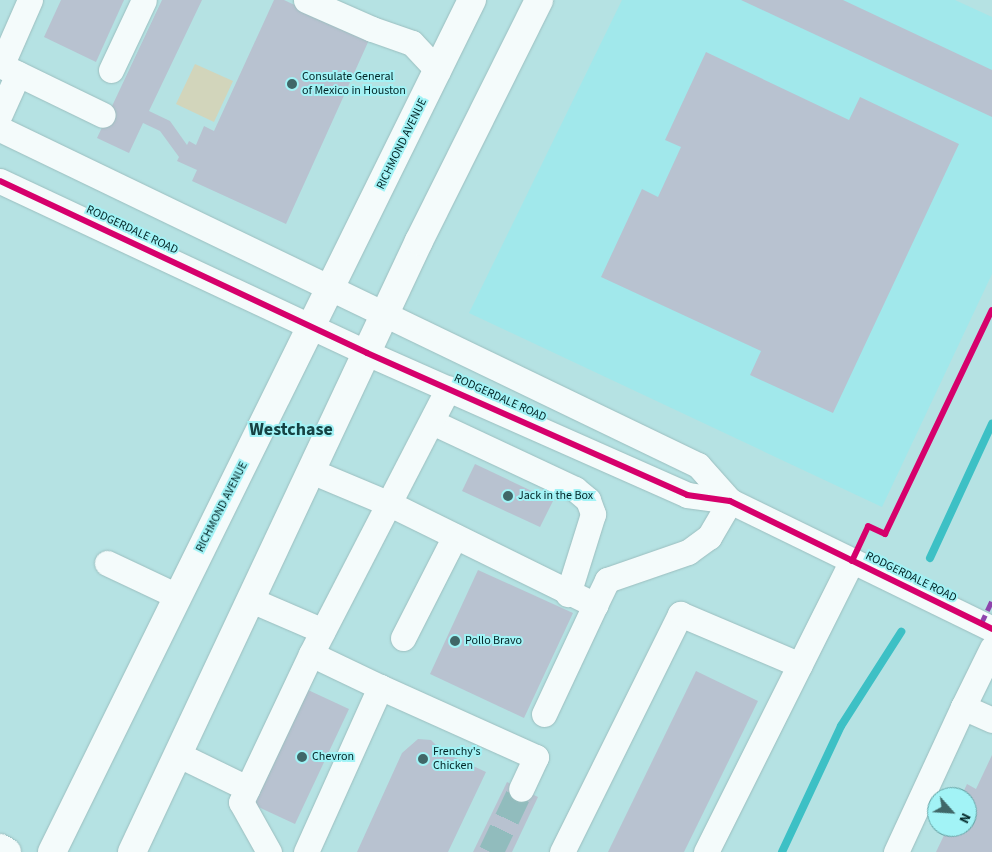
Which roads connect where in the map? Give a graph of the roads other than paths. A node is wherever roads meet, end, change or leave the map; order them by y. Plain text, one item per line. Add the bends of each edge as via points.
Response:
1 (30, 0) edge
2 (144, 0) edge
3 (306, 0) edge
4 (470, 1) edge
5 (530, 3) edge
6 (6, 68) edge
7 (111, 70) dead end
8 (438, 71) junction
9 (0, 114) edge
10 (103, 115) dead end
11 (0, 129) edge
12 (0, 181) edge
13 (331, 288) junction
14 (387, 314) junction
15 (312, 327) junction
16 (367, 353) junction
17 (448, 388) junction
18 (432, 422) junction
19 (311, 471) junction
20 (730, 501) junction
21 (390, 504) junction
22 (455, 536) junction
23 (107, 563) dead end
24 (857, 564) junction
25 (568, 594) junction
26 (177, 596) junction
27 (250, 600) junction
28 (595, 606) junction
29 (992, 629) edge
30 (323, 631) junction
31 (403, 638) dead end
32 (992, 648) edge
33 (312, 654) junction
34 (800, 664) junction
35 (380, 687) junction
36 (963, 708) junction
37 (544, 714) dead end
38 (992, 720) edge
39 (179, 755) junction
40 (247, 788) junction
41 (521, 789) tunnel mouth
42 (0, 848) edge
43 (7, 852) edge
44 (52, 852) edge
45 (132, 852) edge
46 (269, 852) edge
47 (306, 852) edge
48 (562, 852) edge
49 (706, 852) edge
50 (896, 852) edge

1 - 6 street
2 - 7 street
3 - 8 street via 372,29 412,42
4 - 8 main road, RICHMOND AVENUE
5 - 14 main road
6 - 9 street
6 - 10 street
8 - 13 main road, RICHMOND AVENUE
11 - 13 street, RODGERDALE ROAD
12 - 15 street, RODGERDALE ROAD
13 - 14 street, RODGERDALE ROAD
13 - 15 main road, RICHMOND AVENUE
14 - 16 main road
14 - 20 street, RODGERDALE ROAD via 698,465
15 - 16 street, RODGERDALE ROAD
15 - 26 main road, RICHMOND AVENUE
16 - 17 street, RODGERDALE ROAD
16 - 19 main road
17 - 18 street
17 - 20 street, RODGERDALE ROAD via 687,495
18 - 21 street
18 - 25 street via 575,489 588,500 593,514
19 - 21 street
19 - 27 main road
20 - 24 street, RODGERDALE ROAD
20 - 28 street via 709,537 688,552 607,580
21 - 22 street
21 - 30 street
22 - 25 street
22 - 31 street
23 - 26 street
24 - 29 street, RODGERDALE ROAD
24 - 34 street
25 - 28 street
26 - 44 main road, RICHMOND AVENUE
27 - 30 street
27 - 39 main road
28 - 37 street
30 - 33 street
32 - 36 street
33 - 35 street
33 - 40 street
34 - 48 street via 680,614
34 - 49 street
35 - 41 street via 536,756
35 - 47 street
36 - 38 street
36 - 50 street
39 - 40 street
39 - 45 main road
40 - 46 street via 241,802
42 - 43 main road

